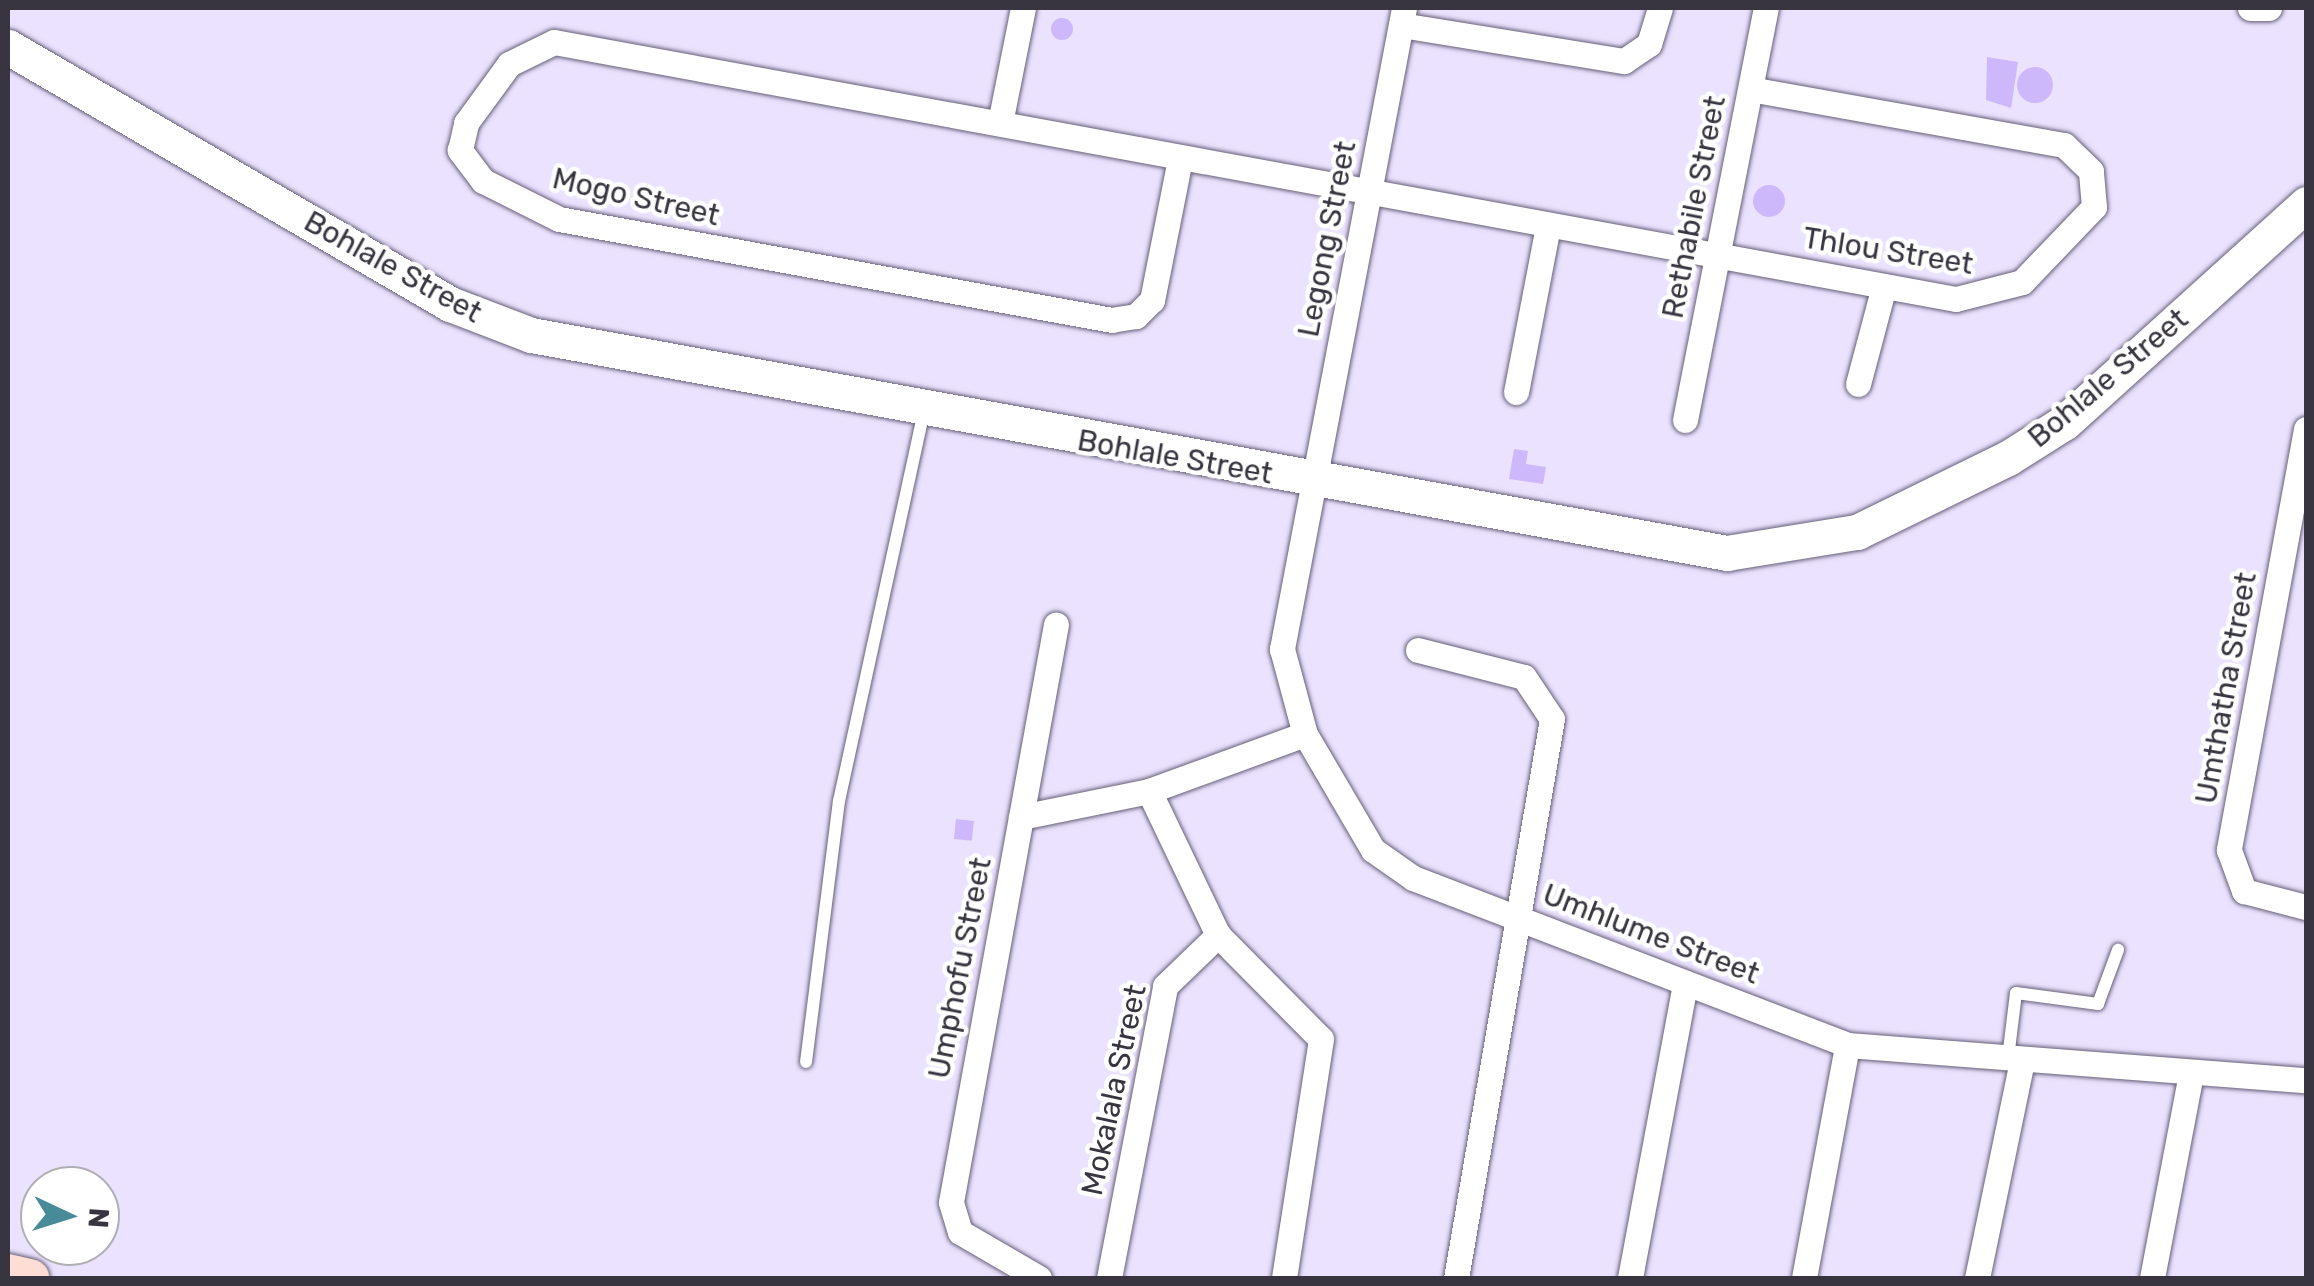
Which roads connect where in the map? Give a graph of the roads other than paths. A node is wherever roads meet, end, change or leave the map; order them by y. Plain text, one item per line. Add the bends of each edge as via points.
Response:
1 (1022, 8) edge
2 (1660, 8) edge
3 (1766, 8) edge
4 (2250, 8) edge
5 (2269, 8) edge
6 (1403, 16) edge
7 (8, 47) edge
8 (1750, 89) junction
9 (1000, 123) junction
10 (1180, 159) junction
11 (1370, 192) junction
12 (2306, 204) edge
13 (1548, 226) junction
14 (1718, 256) junction
15 (1884, 286) junction
16 (1858, 384) dead end
17 (1516, 392) dead end
18 (924, 411) junction
19 (1685, 420) dead end
20 (2306, 428) edge
21 (1313, 483) junction
22 (1056, 624) dead end
23 (1418, 650) dead end
24 (1304, 734) junction
25 (1149, 791) junction
26 (1021, 817) junction
27 (2306, 908) edge
28 (1522, 918) junction
29 (1218, 935) junction
30 (2118, 950) dead end
31 (1685, 982) junction
32 (1848, 1045) junction
33 (2015, 1061) junction
34 (806, 1062) dead end
35 (2191, 1072) junction
36 (2306, 1080) edge
37 (8, 1273) edge
38 (30, 1278) edge
39 (1039, 1278) edge
40 (1110, 1278) edge
41 (1284, 1278) edge
42 (1456, 1278) edge
43 (1630, 1278) edge
44 (1804, 1278) edge
45 (1977, 1278) edge
46 (2152, 1278) edge

1 - 9 street
2 - 6 street via 1650,44 1624,61
3 - 8 street, Rethabile Street
4 - 5 street
6 - 11 street, Legong Street
7 - 18 street, Bohlale Street via 488,321 578,347
8 - 14 street, Rethabile Street
8 - 15 street, Thlou Street via 2064,145 2092,171 2089,216 2022,282 1976,299
9 - 10 street, Mogo Street
9 - 10 street, Mogo Street via 545,42 509,64 466,123 460,150 483,181 559,219 1112,320 1136,316 1152,300
10 - 11 street, Mogo Street
11 - 13 street, Thlou Street
11 - 21 street, Legong Street
12 - 21 street, Bohlale Street via 2065,422 1948,494 1857,532 1728,553
13 - 14 street, Thlou Street
13 - 17 street
14 - 15 street, Thlou Street
14 - 19 street, Rethabile Street
15 - 16 street
18 - 21 street, Bohlale Street
18 - 34 lane via 839,801
20 - 27 street, Umthatha Street via 2229,850 2244,891
21 - 24 street, Umhlume Street via 1282,649
22 - 26 street, Umphofu Street
23 - 28 street via 1524,677 1552,719
24 - 25 street
24 - 28 street, Umhlume Street via 1389,865
25 - 26 street
25 - 29 street
26 - 39 street, Umphofu Street via 950,1214 968,1239
28 - 31 street, Umhlume Street
28 - 42 street
29 - 40 street, Mokalala Street via 1165,986
29 - 41 street via 1321,1039
30 - 33 lane via 2098,1004 2016,993
31 - 32 street, Umhlume Street
31 - 43 street
32 - 33 street, Umhlume Street
32 - 44 street
33 - 35 street, Umhlume Street
33 - 45 street
35 - 36 street, Umhlume Street
35 - 46 street
37 - 38 main road

